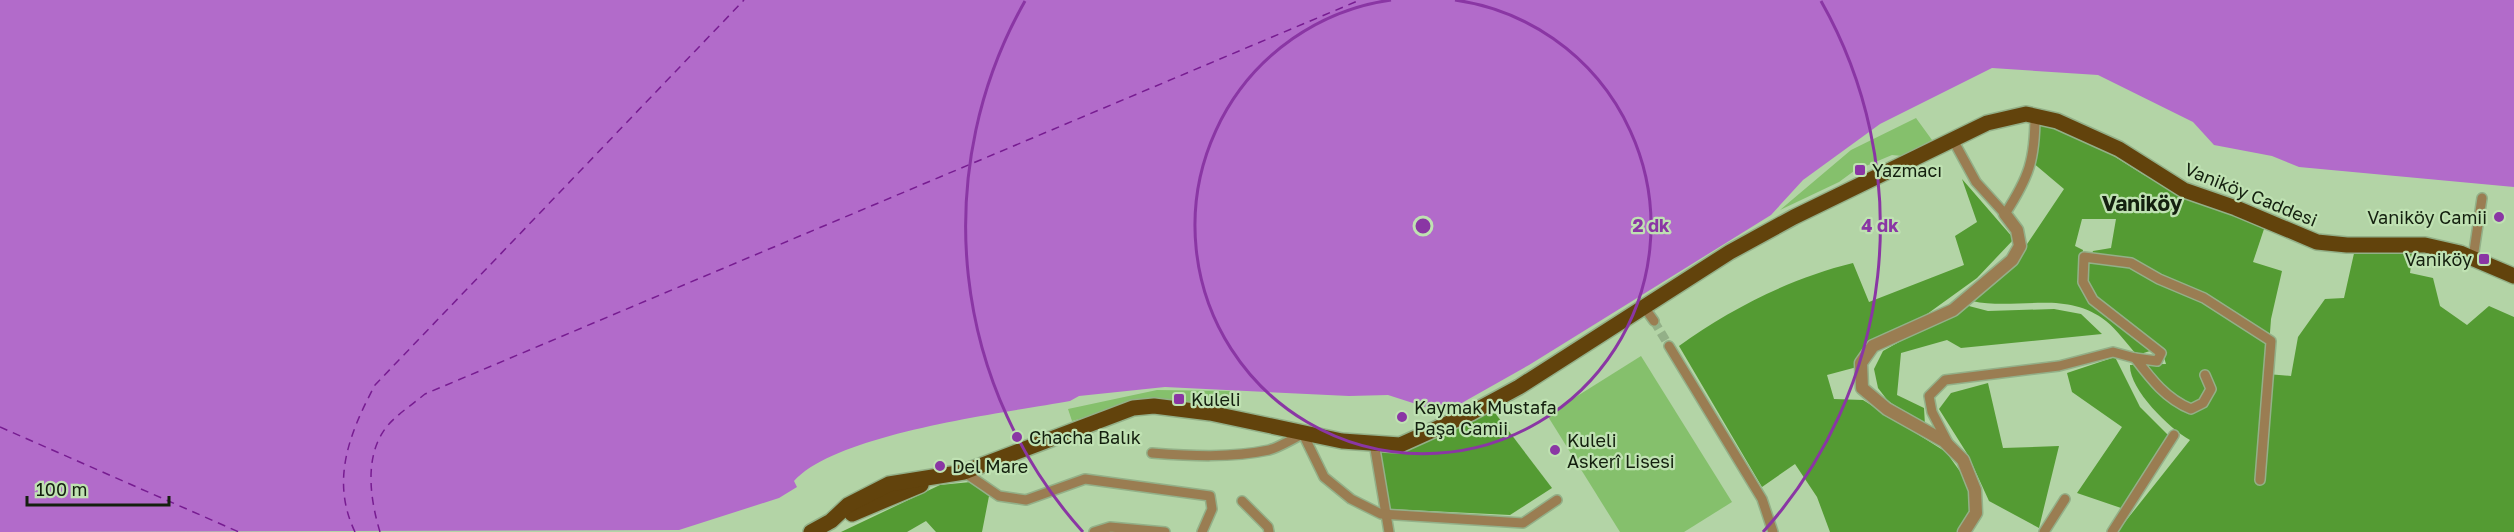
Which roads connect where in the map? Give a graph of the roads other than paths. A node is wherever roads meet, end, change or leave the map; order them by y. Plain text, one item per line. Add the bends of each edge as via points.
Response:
1 (2035, 115) junction
2 (1953, 140) junction
3 (2482, 198) dead end
4 (2005, 214) junction
5 (2473, 258) junction
6 (2514, 276) edge
7 (1644, 307) junction
8 (1654, 321) tunnel mouth
9 (1669, 346) tunnel mouth
10 (2135, 358) junction
11 (2205, 375) dead end
12 (1303, 434) junction
13 (2174, 435) dead end
14 (1374, 443) junction
15 (1951, 447) junction
16 (1152, 453) dead end
17 (959, 472) junction
18 (2260, 480) dead end
19 (2065, 499) dead end
20 (1557, 500) dead end
21 (1242, 501) dead end
22 (1386, 514) junction
23 (816, 529) edge
24 (1094, 532) edge
25 (1165, 532) edge
26 (1202, 532) edge
27 (1269, 532) edge
28 (1389, 532) edge
29 (1773, 532) edge
30 (1964, 532) edge
31 (2044, 532) edge
32 (2112, 532) edge

1 - 2 main road, Vaniköy Caddesi via 1998,119
1 - 4 street via 2027,179
1 - 5 main road, Vaniköy Caddesi via 2119,149 2194,195 2317,242 2419,244
2 - 4 street via 1976,182
2 - 7 main road, Vaniköy Caddesi via 1794,216
3 - 5 street
4 - 15 street via 2017,230 2020,246 2012,260 1953,310 1872,346 1861,363 1862,388 1887,409
5 - 6 main road, Vaniköy Caddesi
7 - 8 street
7 - 14 main road, Vaniköy Caddesi via 1520,387 1471,413 1400,445
9 - 29 street via 1762,499
10 - 11 street via 2175,403 2191,409 2203,403 2211,389
10 - 15 street via 2113,352 2060,366 1945,380 1929,396 1932,412
10 - 18 street via 2157,361 2161,353 2093,300 2083,282 2084,257 2131,263 2204,298 2271,341
12 - 14 main road, Vaniköy Caddesi
12 - 16 street via 1271,449 1243,453
12 - 17 main road, Vaniköy Caddesi via 1210,413 1154,406 1133,408
12 - 22 street via 1324,477 1351,499
13 - 32 street
14 - 22 street
15 - 30 street via 1964,460 1975,490 1976,513
17 - 23 main road, Vaniköy Caddesi
17 - 26 street via 999,496 1026,500 1085,479 1210,496 1212,509
19 - 31 street
20 - 22 street via 1523,523
21 - 27 street
22 - 28 street
24 - 25 street via 1110,528

